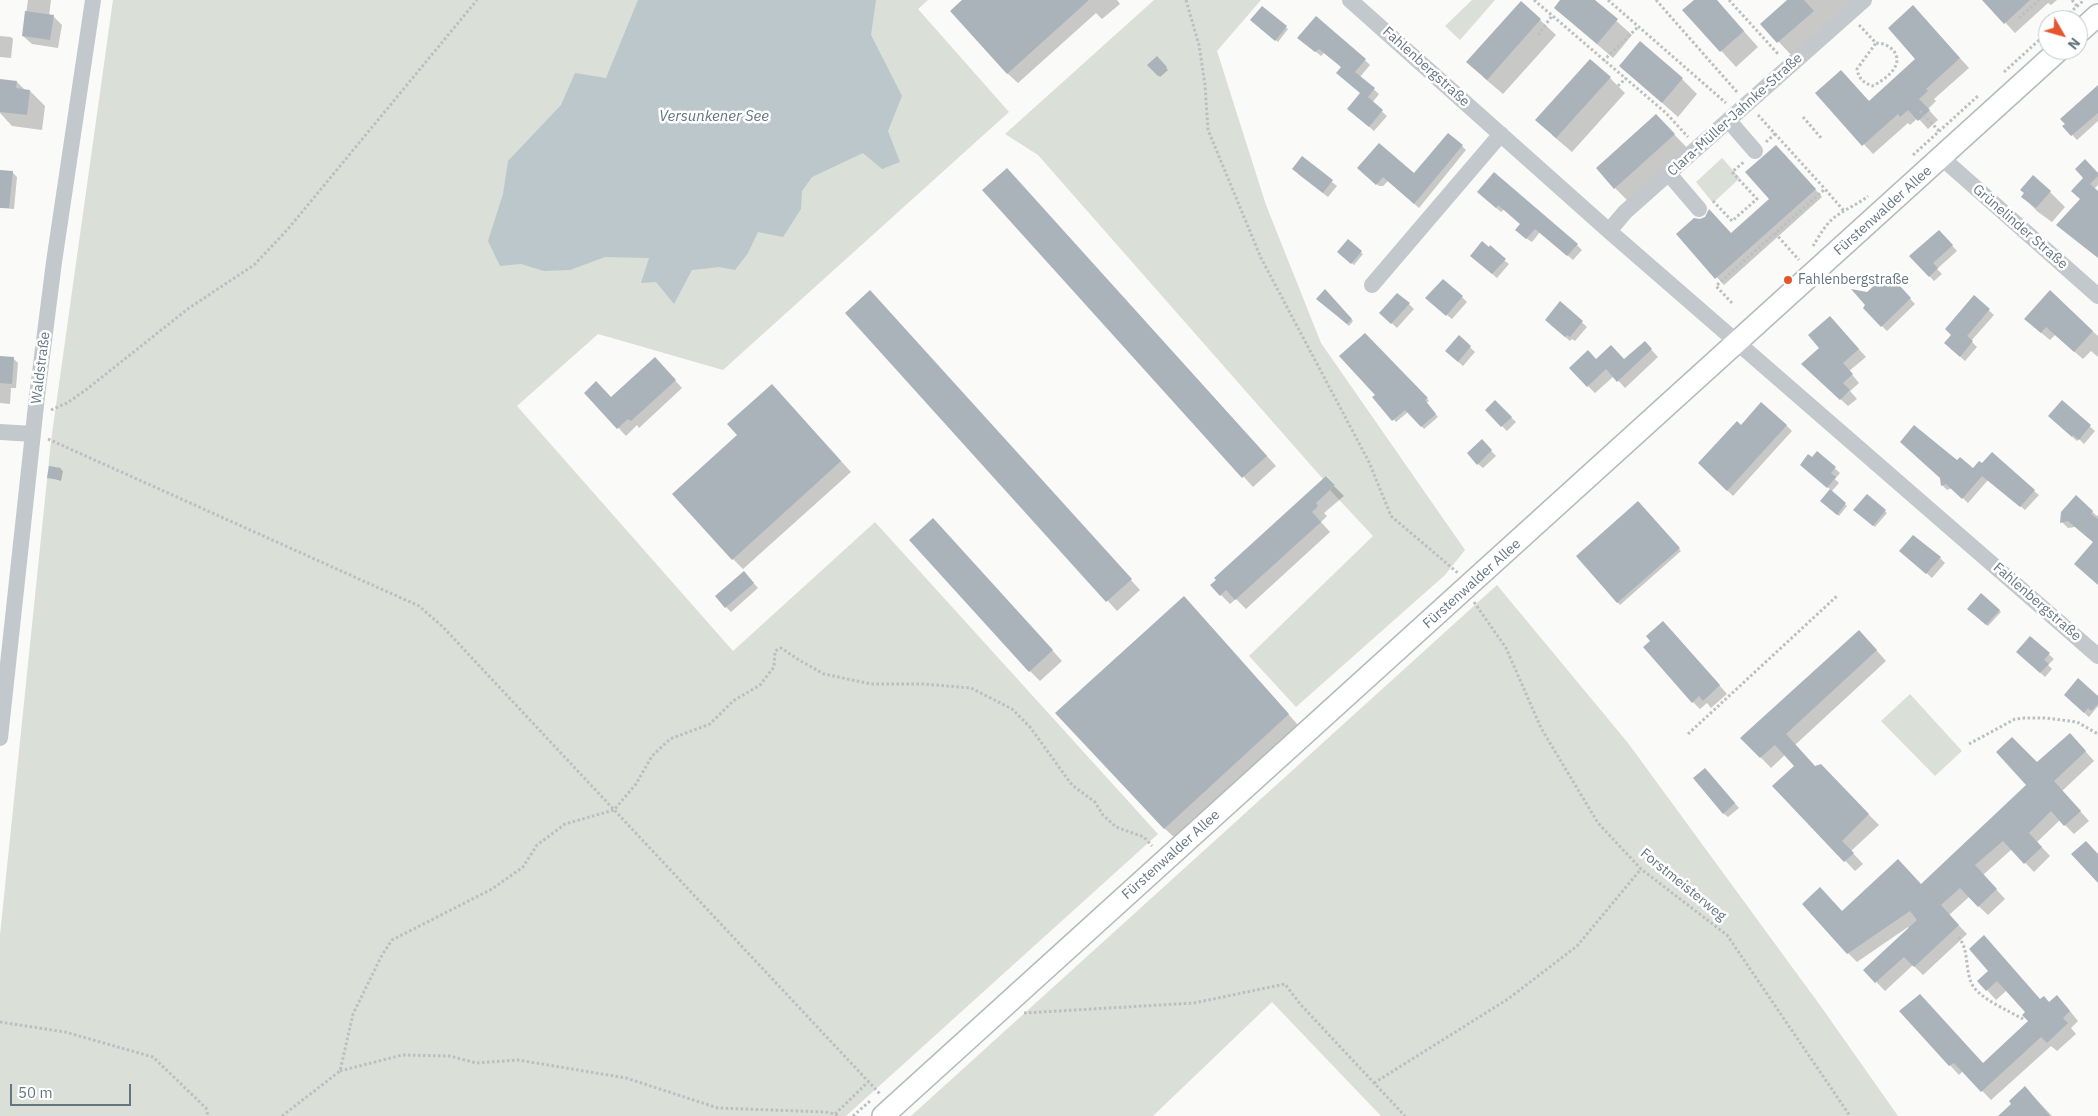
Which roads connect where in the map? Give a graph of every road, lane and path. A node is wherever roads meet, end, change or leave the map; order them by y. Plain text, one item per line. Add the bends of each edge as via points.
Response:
1 (93, 0) edge
2 (477, 0) edge
3 (1186, 0) edge
4 (1350, 0) edge
5 (1534, 0) edge
6 (1608, 0) edge
7 (1656, 0) edge
8 (1729, 0) edge
9 (1864, 0) edge
10 (2039, 0) edge
11 (2072, 0) edge
12 (2084, 0) edge
13 (2077, 6) junction
14 (2073, 10) edge
15 (1849, 13) junction
16 (2098, 14) edge
17 (1552, 16) junction
18 (2018, 18) dead end
19 (2088, 24) edge
20 (1638, 27) junction
21 (1538, 35) dead end
22 (1876, 43) junction
23 (2048, 60) edge
24 (1603, 61) junction
25 (1790, 67) junction
26 (1626, 78) junction
27 (1618, 86) dead end
28 (1920, 111) dead end
29 (1738, 113) junction
30 (1803, 117) dead end
31 (1939, 132) dead end
32 (1776, 133) junction
33 (1501, 134) junction
34 (1822, 139) dead end
35 (1699, 148) junction
36 (1755, 151) junction
37 (1942, 158) junction
38 (1669, 174) junction
39 (1825, 189) junction
40 (1708, 195) dead end
41 (1699, 209) dead end
42 (1844, 211) dead end
43 (1609, 231) junction
44 (1775, 233) junction
45 (1799, 260) dead end
46 (1372, 285) dead end
47 (2098, 296) edge
48 (1732, 303) dead end
49 (1737, 343) junction
50 (35, 417) junction
51 (0, 432) edge
52 (33, 434) junction
53 (1464, 590) junction
54 (1836, 596) dead end
55 (2098, 656) edge
56 (1688, 734) dead end
57 (2098, 734) edge
58 (0, 738) edge
59 (1968, 744) dead end
60 (614, 810) junction
61 (1152, 846) dead end
62 (1642, 869) junction
63 (1958, 937) dead end
64 (1016, 1014) dead end
65 (2022, 1019) dead end
66 (0, 1022) edge
67 (340, 1070) junction
68 (868, 1082) junction
69 (1374, 1083) junction
70 (892, 1113) edge
71 (836, 1115) edge
72 (208, 1116) edge
73 (282, 1116) edge
74 (1405, 1116) edge
75 (1850, 1116) edge

1 - 50 street, Waldstraße via 54,262
2 - 50 path via 288,229 254,265 189,308 87,389
3 - 53 path, Forstmeisterweg via 1199,45 1208,130 1261,258 1368,462 1391,516 1457,570
4 - 33 street, Fahlenbergstraße
5 - 17 path
6 - 20 path
7 - 29 path
8 - 25 path
9 - 15 street, Clara-Müller-Jahnke-Straße
10 - 18 path
11 - 13 path
12 - 13 path
13 - 14 path
15 - 22 path
15 - 25 street, Clara-Müller-Jahnke-Straße
16 - 19 main road
17 - 21 path
17 - 24 path
20 - 24 path
20 - 29 path
22 - 22 path via 1885,43 1892,48 1896,56 1895,67 1872,86 1864,83 1857,69
23 - 37 main road, Fürstenwalder Allee
24 - 26 path
25 - 29 street, Clara-Müller-Jahnke-Straße
26 - 27 path
26 - 35 path
28 - 31 path
29 - 32 path
29 - 35 street, Clara-Müller-Jahnke-Straße
29 - 36 street
30 - 34 path
32 - 36 path
32 - 39 path
33 - 43 street, Fahlenbergstraße
33 - 46 street
35 - 38 street, Clara-Müller-Jahnke-Straße
36 - 40 path via 1732,172 1757,199 1732,221
37 - 47 street, Grünelinder Straße
37 - 49 main road, Fürstenwalder Allee
38 - 41 street
38 - 43 street, Clara-Müller-Jahnke-Straße via 1625,212
39 - 42 path
39 - 44 path
43 - 49 street, Fahlenbergstraße
44 - 45 path
44 - 48 path via 1716,286
49 - 53 main road, Fürstenwalder Allee
49 - 55 street, Fahlenbergstraße
50 - 52 street, Waldstraße
51 - 52 street
52 - 58 street, Waldstraße
52 - 60 path via 418,606 443,627
53 - 62 path, Forstmeisterweg via 1506,648 1540,728 1598,823
53 - 70 main road, Fürstenwalder Allee
54 - 56 path
57 - 59 path via 2077,722 2025,718 2015,719
60 - 61 path via 636,784 652,756 670,739 710,724 733,701 760,684 774,667 775,651 781,648 824,674 871,684 971,688 1012,709 1030,727 1072,784 1095,802 1103,815 1116,827 1144,837
60 - 67 path via 565,824 537,845 523,867 492,889 392,940 353,1014
60 - 68 path
62 - 69 path via 1577,946 1508,999
62 - 75 path, Forstmeisterweg via 1728,935
63 - 65 path via 1963,942 1973,985 1980,993
64 - 69 path via 1194,1003 1285,984
66 - 72 path via 65,1032 154,1057 206,1108
67 - 71 path via 402,1055 450,1056 476,1063 518,1060 626,1078 718,1108
67 - 73 path
68 - 70 path
68 - 71 path
69 - 74 path

